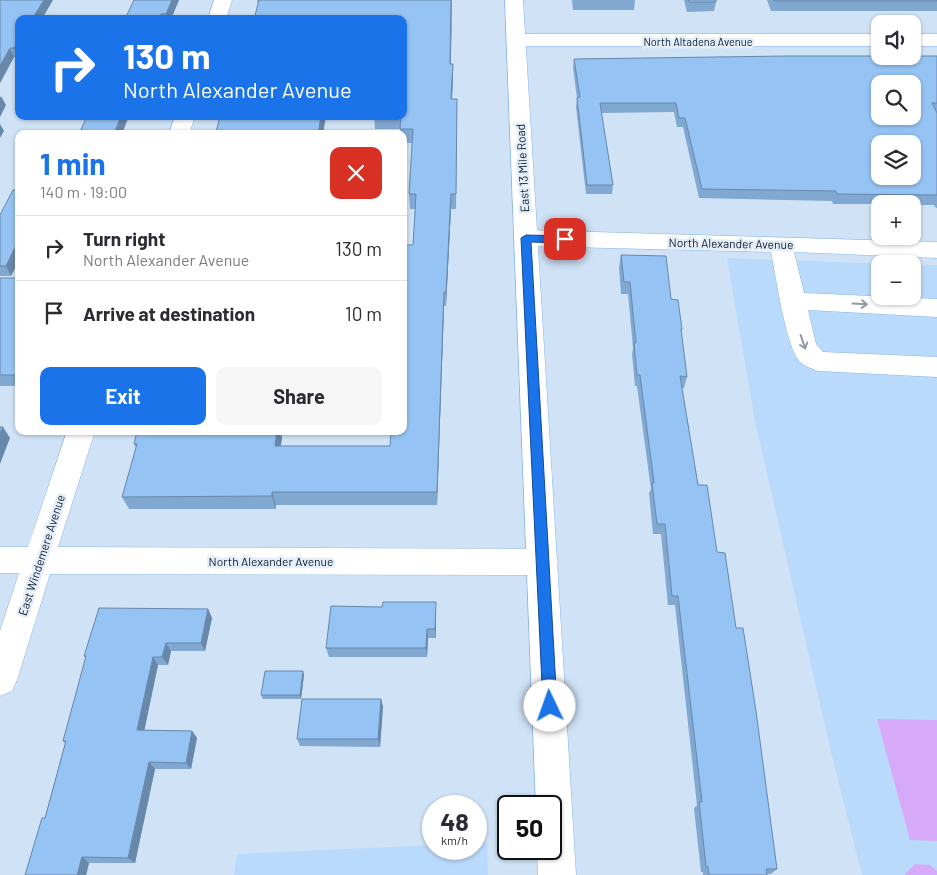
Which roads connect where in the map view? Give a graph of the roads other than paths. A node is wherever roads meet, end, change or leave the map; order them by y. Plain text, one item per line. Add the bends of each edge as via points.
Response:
1 (223, 0) edge
2 (514, 0) edge
3 (218, 15) edge
4 (516, 40) junction
5 (871, 40) edge
6 (921, 40) edge
7 (937, 40) edge
8 (526, 238) junction
9 (781, 244) junction
10 (937, 250) edge
11 (793, 301) junction
12 (937, 308) edge
13 (937, 367) edge
14 (80, 435) edge
15 (0, 560) edge
16 (40, 560) junction
17 (543, 562) junction
18 (0, 680) edge
19 (557, 875) edge

1 - 3 street
2 - 4 street, East 13 Mile Road
4 - 5 street, North Altadena Avenue
4 - 8 street, East 13 Mile Road
6 - 7 street
8 - 9 street, North Alexander Avenue
8 - 17 street, East 13 Mile Road
9 - 10 street, North Alexander Avenue
9 - 11 street
11 -> 12 street
11 -> 13 street via 803,344 808,354 818,361
14 - 16 street, East Windemere Avenue
15 - 16 street, North Alexander Avenue
16 - 17 street, North Alexander Avenue
16 - 18 street, East Windemere Avenue
17 - 19 street, East 13 Mile Road

